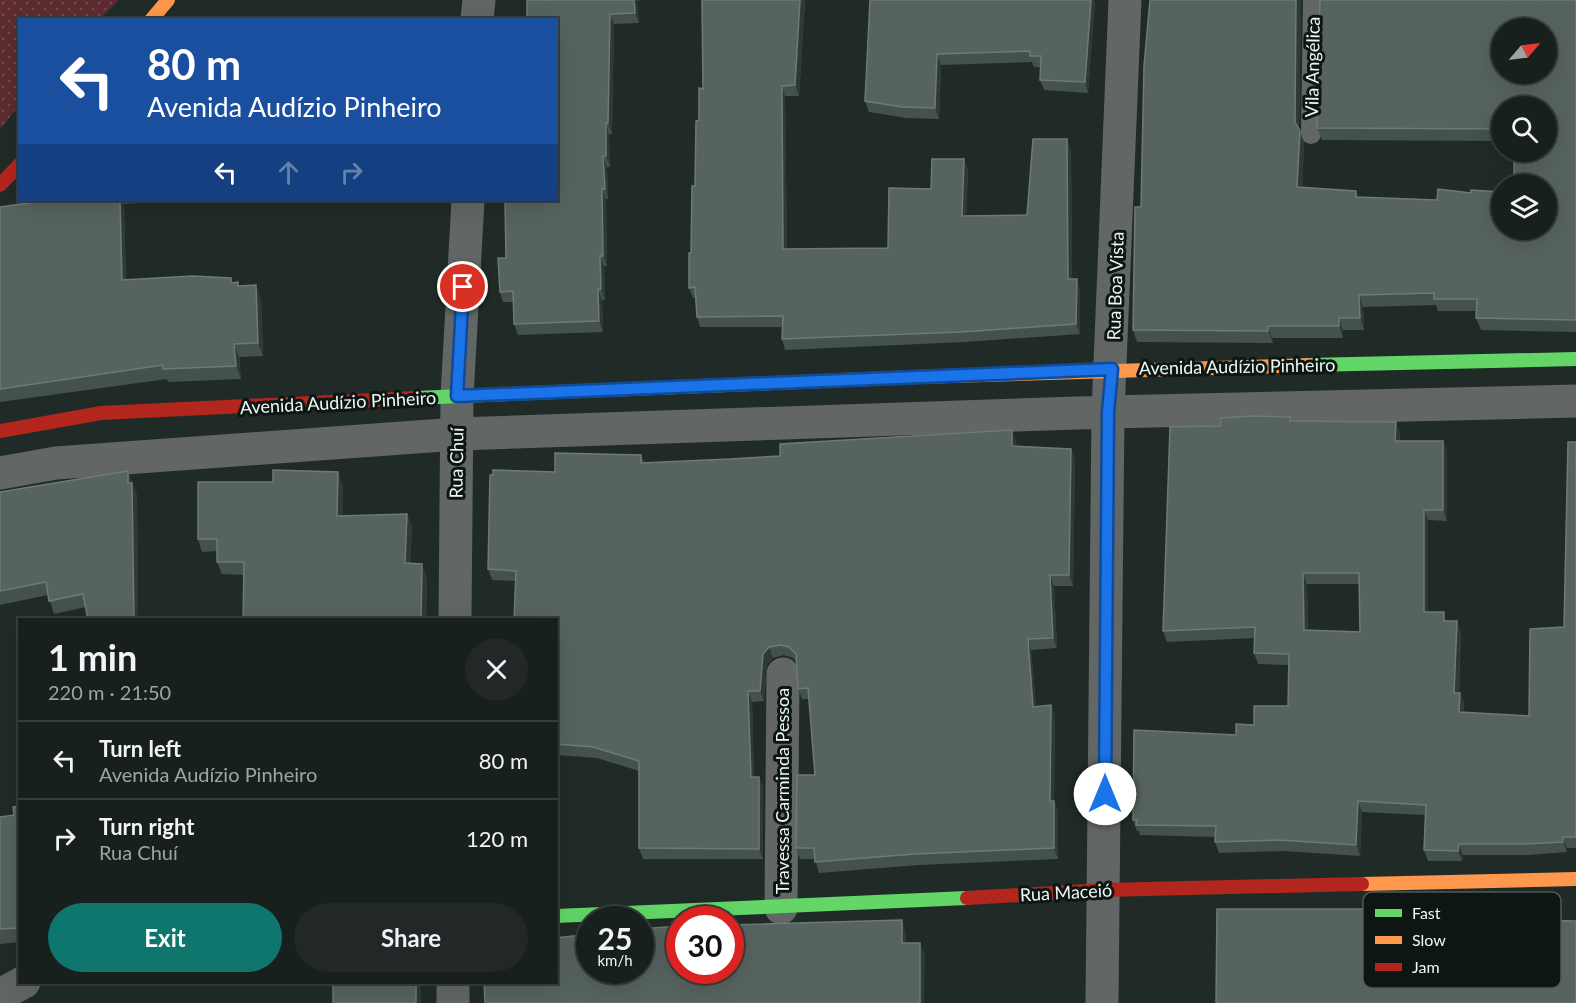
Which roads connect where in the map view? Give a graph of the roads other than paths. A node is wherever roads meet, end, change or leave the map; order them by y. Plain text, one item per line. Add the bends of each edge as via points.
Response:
1 (168, 0) edge
2 (478, 0) edge
3 (1125, 0) edge
4 (1313, 0) edge
5 (153, 18) edge
6 (477, 18) edge
7 (1311, 134) dead end
8 (18, 166) edge
9 (0, 185) edge
10 (468, 201) edge
11 (1576, 359) edge
12 (1112, 369) junction
13 (862, 379) junction
14 (457, 396) junction
15 (1576, 401) edge
16 (1108, 412) junction
17 (862, 420) junction
18 (0, 431) edge
19 (457, 434) junction
20 (0, 473) edge
21 (455, 618) edge
22 (783, 674) dead end
23 (1576, 879) edge
24 (1104, 890) junction
25 (782, 908) junction
26 (558, 916) edge
27 (20, 984) edge
28 (453, 984) edge
29 (0, 995) edge
30 (453, 1003) edge
31 (1102, 1003) edge

1 - 5 street
2 - 6 street
3 - 12 street, Rua Boa Vista
4 - 7 lane, Vila Angélica
8 - 9 street
10 - 14 street, Rua Chuí
11 - 12 street, Avenida Audízio Pinheiro
12 - 13 street, Avenida Audízio Pinheiro
12 - 16 street, Rua Boa Vista
13 - 14 street, Avenida Audízio Pinheiro
13 - 17 street
14 - 18 street, Avenida Audízio Pinheiro via 101,413
14 - 19 street, Rua Chuí
15 - 16 street
16 - 17 street
16 - 24 street, Rua Boa Vista
17 - 19 street
19 - 20 street via 56,463
19 - 21 street, Rua Chuí
22 - 25 street, Travessa Carminda Pessoa
23 - 24 street, Rua Maceió
24 - 25 street, Rua Maceió
24 - 31 street, Rua Boa Vista
25 - 26 street, Rua Maceió
27 - 29 street
28 - 30 street

